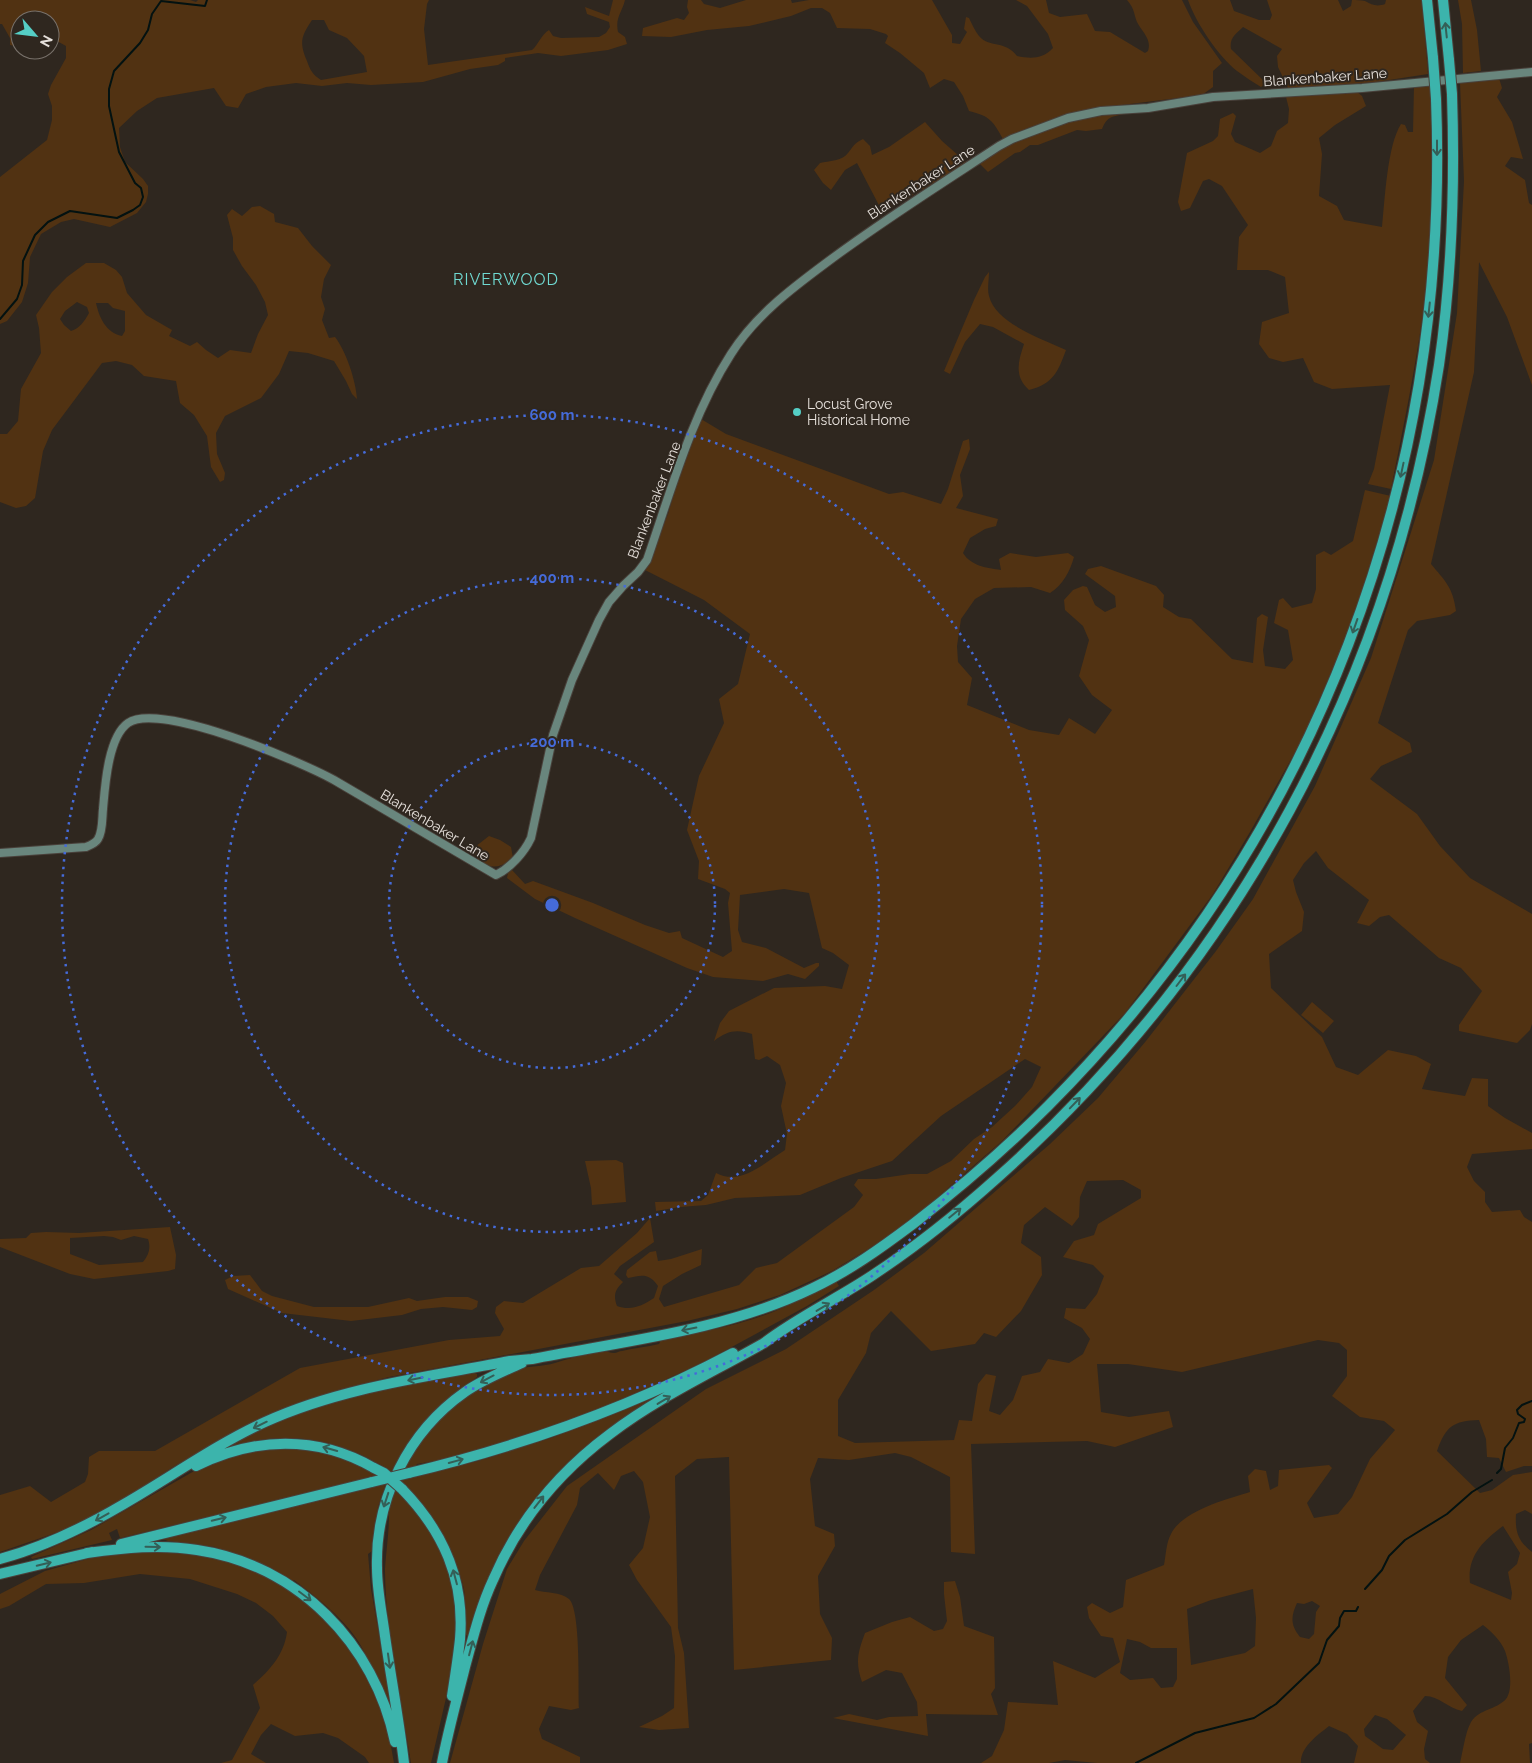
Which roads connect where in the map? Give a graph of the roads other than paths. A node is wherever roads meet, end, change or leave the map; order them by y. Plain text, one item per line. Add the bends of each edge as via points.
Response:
1 (1427, 0) edge
2 (1443, 0) edge
3 (1532, 72) edge
4 (0, 853) edge
5 (780, 1331) junction
6 (532, 1359) junction
7 (144, 1492) junction
8 (88, 1553) junction
9 (0, 1559) edge
10 (0, 1574) edge
11 (400, 1763) edge
12 (404, 1763) edge
13 (438, 1763) edge
14 (442, 1763) edge

1 -> 6 highway, bridge via 1436,99 1434,260 1425,345 1402,470 1381,551 1329,693 1258,834 1221,893 1184,948 1110,1040 1030,1124 954,1192 862,1260 813,1288 731,1320
5 -> 2 highway, bridge via 843,1295 925,1238 996,1179 1070,1109 1130,1044 1197,959 1247,885 1293,807 1369,635 1396,557 1420,466 1438,367 1449,274 1454,186 1452,94
3 - 4 street, Blankenbaker Lane via 1362,88 1213,97 1079,114 999,146 880,224 793,288 744,336 709,393 647,560 610,602 572,680 552,735 531,838 523,852 496,875 307,766 226,734 148,717 132,720 118,736 109,765 101,832 95,843 86,847
8 -> 5 highway, bridge via 509,1446 609,1411
14 -> 5 highway via 483,1604 503,1558 538,1504 575,1463 612,1432
6 -> 7 highway via 373,1387 320,1401 247,1431
6 -> 12 highway via 480,1382 436,1417 404,1458 388,1494 378,1541 378,1582
7 -> 9 highway via 58,1539
13 -> 7 highway, bridge via 452,1697 460,1638 460,1604 451,1565 437,1532 402,1489 384,1473 340,1452 288,1443 217,1457
10 -> 8 highway
8 -> 11 highway via 147,1547 199,1550 246,1563 300,1592 328,1616 365,1662 383,1700

